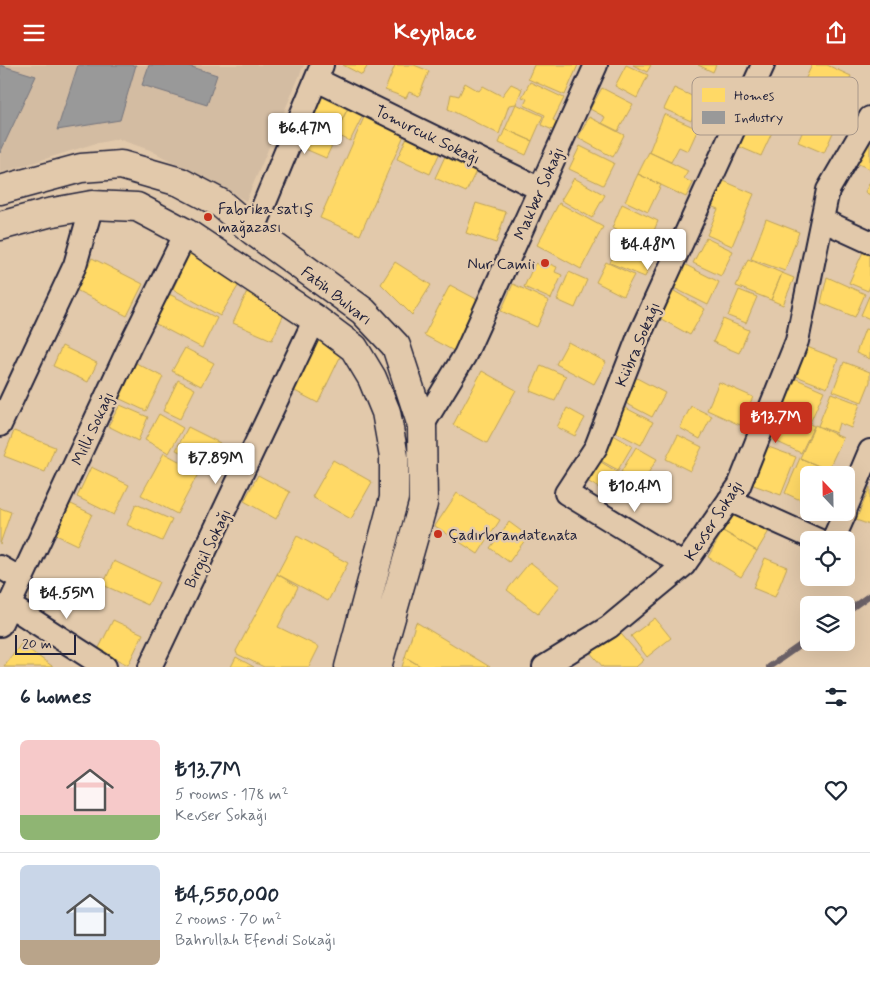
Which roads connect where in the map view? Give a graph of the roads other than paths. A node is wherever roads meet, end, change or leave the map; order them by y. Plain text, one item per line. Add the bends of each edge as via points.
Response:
1 (596, 65) edge
2 (762, 65) edge
3 (319, 72) edge
4 (757, 77) edge
5 (870, 118) edge
6 (730, 135) edge
7 (540, 189) junction
8 (0, 190) edge
9 (92, 205) junction
10 (822, 220) junction
11 (0, 225) edge
12 (253, 231) junction
13 (186, 233) junction
14 (870, 242) edge
15 (315, 319) junction
16 (0, 425) edge
17 (422, 425) junction
18 (870, 451) edge
19 (855, 487) edge
20 (729, 500) junction
21 (800, 532) edge
22 (684, 565) junction
23 (0, 567) edge
24 (22, 579) junction
25 (4, 615) edge
26 (105, 667) edge
27 (150, 667) edge
28 (349, 667) edge
29 (377, 667) edge
30 (544, 667) edge

1 - 7 street, Makber Sokağı
2 - 4 street, Kübra Sokağı
3 - 7 street, Tomurcuk Sokağı
3 - 12 street
5 - 10 street, Kevser Sokağı via 828,190
6 - 22 street, Kübra Sokağı via 639,336 596,447 566,493
7 - 17 street, Makber Sokağı via 465,355
8 - 12 main road, Fatih Bulvarı via 81,168 122,165 180,182 220,203
9 - 11 main road, Fatih Bulvarı
9 - 13 main road, Fatih Bulvarı via 137,207
9 - 16 street via 76,265
10 - 14 street
10 - 20 street, Kevser Sokağı via 797,341 739,486
12 - 17 main road, Fatih Bulvarı via 363,311 396,346
13 - 15 main road, Fatih Bulvarı
13 - 24 street, Milli Sokağı
15 - 27 street, Birgül Sokağı
15 - 28 main road, Fatih Bulvarı via 354,348 372,378 386,412 394,457 394,498
17 - 29 main road, Fatih Bulvarı via 423,504
18 - 19 street
20 - 21 street
20 - 22 street, Kevser Sokağı
22 - 30 street, Kevser Sokağı via 609,627
23 - 24 street
24 - 25 street, Milli Sokağı
25 - 26 street

